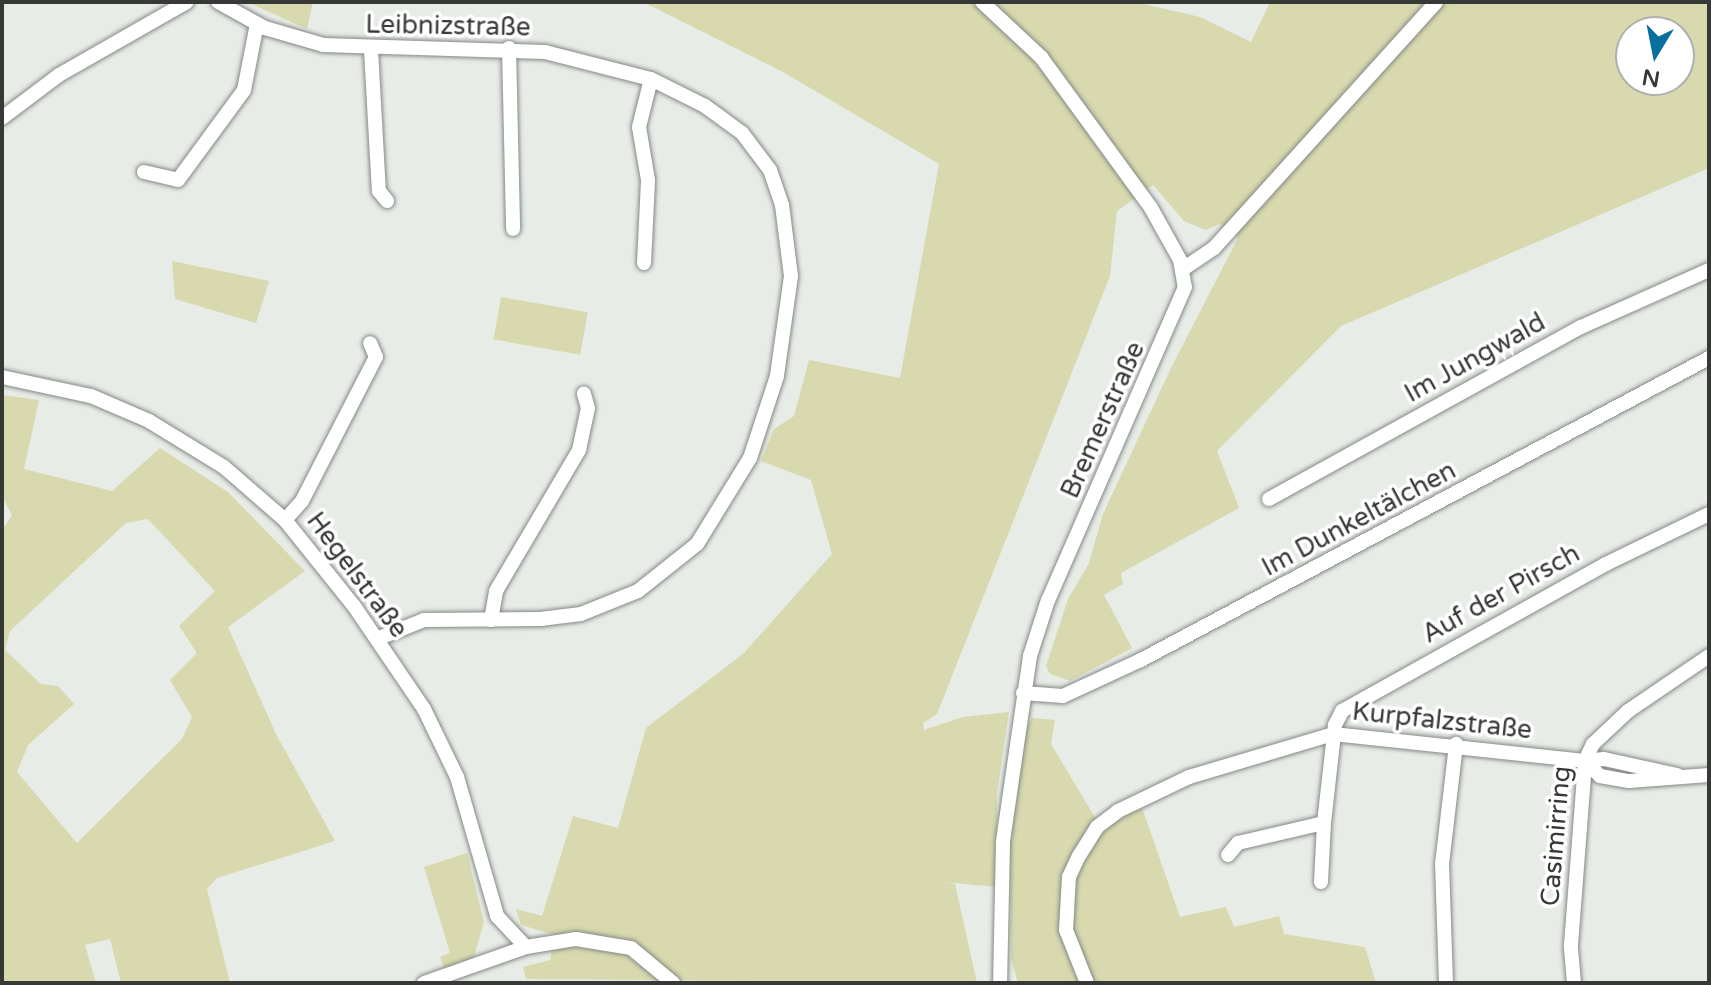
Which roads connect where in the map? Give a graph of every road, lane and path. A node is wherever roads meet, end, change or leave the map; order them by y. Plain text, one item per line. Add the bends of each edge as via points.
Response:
1 (187, 2) edge
2 (218, 2) edge
3 (982, 2) edge
4 (1436, 2) edge
5 (257, 24) junction
6 (509, 48) junction
7 (371, 50) junction
8 (651, 79) junction
9 (2, 118) edge
10 (144, 172) dead end
11 (387, 201) dead end
12 (513, 229) dead end
13 (644, 263) dead end
14 (1183, 269) junction
15 (1709, 270) edge
16 (370, 343) dead end
17 (1709, 358) edge
18 (2, 377) edge
19 (584, 394) dead end
20 (1269, 499) dead end
21 (1709, 514) edge
22 (285, 520) junction
23 (491, 620) junction
24 (377, 639) junction
25 (1709, 656) edge
26 (1023, 693) junction
27 (1333, 734) junction
28 (1456, 744) junction
29 (1585, 761) junction
30 (1709, 775) edge
31 (1324, 823) junction
32 (1228, 855) dead end
33 (1321, 882) dead end
34 (526, 947) junction
35 (1003, 951) junction
36 (424, 983) edge
37 (673, 983) edge
38 (1000, 983) edge
39 (1011, 983) edge
40 (1087, 983) edge
41 (1446, 983) edge
42 (1574, 983) edge

1 - 9 street via 59,75
2 - 5 street, Leibnizstraße
3 - 14 street via 1041,57 1151,208
4 - 14 street via 1214,248
5 - 7 street, Leibnizstraße via 298,39
5 - 10 street via 244,90 178,180
6 - 7 street, Leibnizstraße
6 - 8 street, Leibnizstraße via 575,57
6 - 12 street
7 - 11 street via 379,191
8 - 13 street via 639,127 649,189
8 - 23 street, Leibnizstraße via 726,119 757,152 776,187 791,276 785,338 769,405 736,487 710,529 670,569 638,591 581,614
14 - 26 street, Bremerstraße via 1182,298 1043,612
15 - 20 street, Im Jungwald via 1581,327
16 - 22 street via 376,357 302,501
17 - 26 street, Im Dunkeltälchen via 1141,660 1063,696
18 - 22 street, Hegelstraße via 91,396 149,421 224,467
19 - 23 street via 588,408 579,450 496,591
21 - 27 street, Auf der Pirsch via 1606,564 1342,711
22 - 24 street, Hegelstraße
23 - 24 street, Leibnizstraße via 424,620
24 - 34 street, Hegelstraße via 439,737 467,807 497,916
25 - 29 street, Casimirring via 1628,711 1593,744
26 - 35 street, Bremerstraße via 1003,842
27 - 28 street, Kurpfalzstraße
27 - 31 street
27 - 40 street, Kurpfalzstraße via 1189,777 1097,827 1069,877 1065,902 1069,948
28 - 29 street, Kurpfalzstraße
28 - 41 street via 1441,893
29 - 30 street, Kurpfalzstraße
29 - 42 street, Casimirring via 1571,945
31 - 32 street via 1238,843
31 - 33 street
34 - 36 street
34 - 37 street via 602,940 631,948
35 - 38 street, Bremerstraße
35 - 39 street, Bremerstraße

